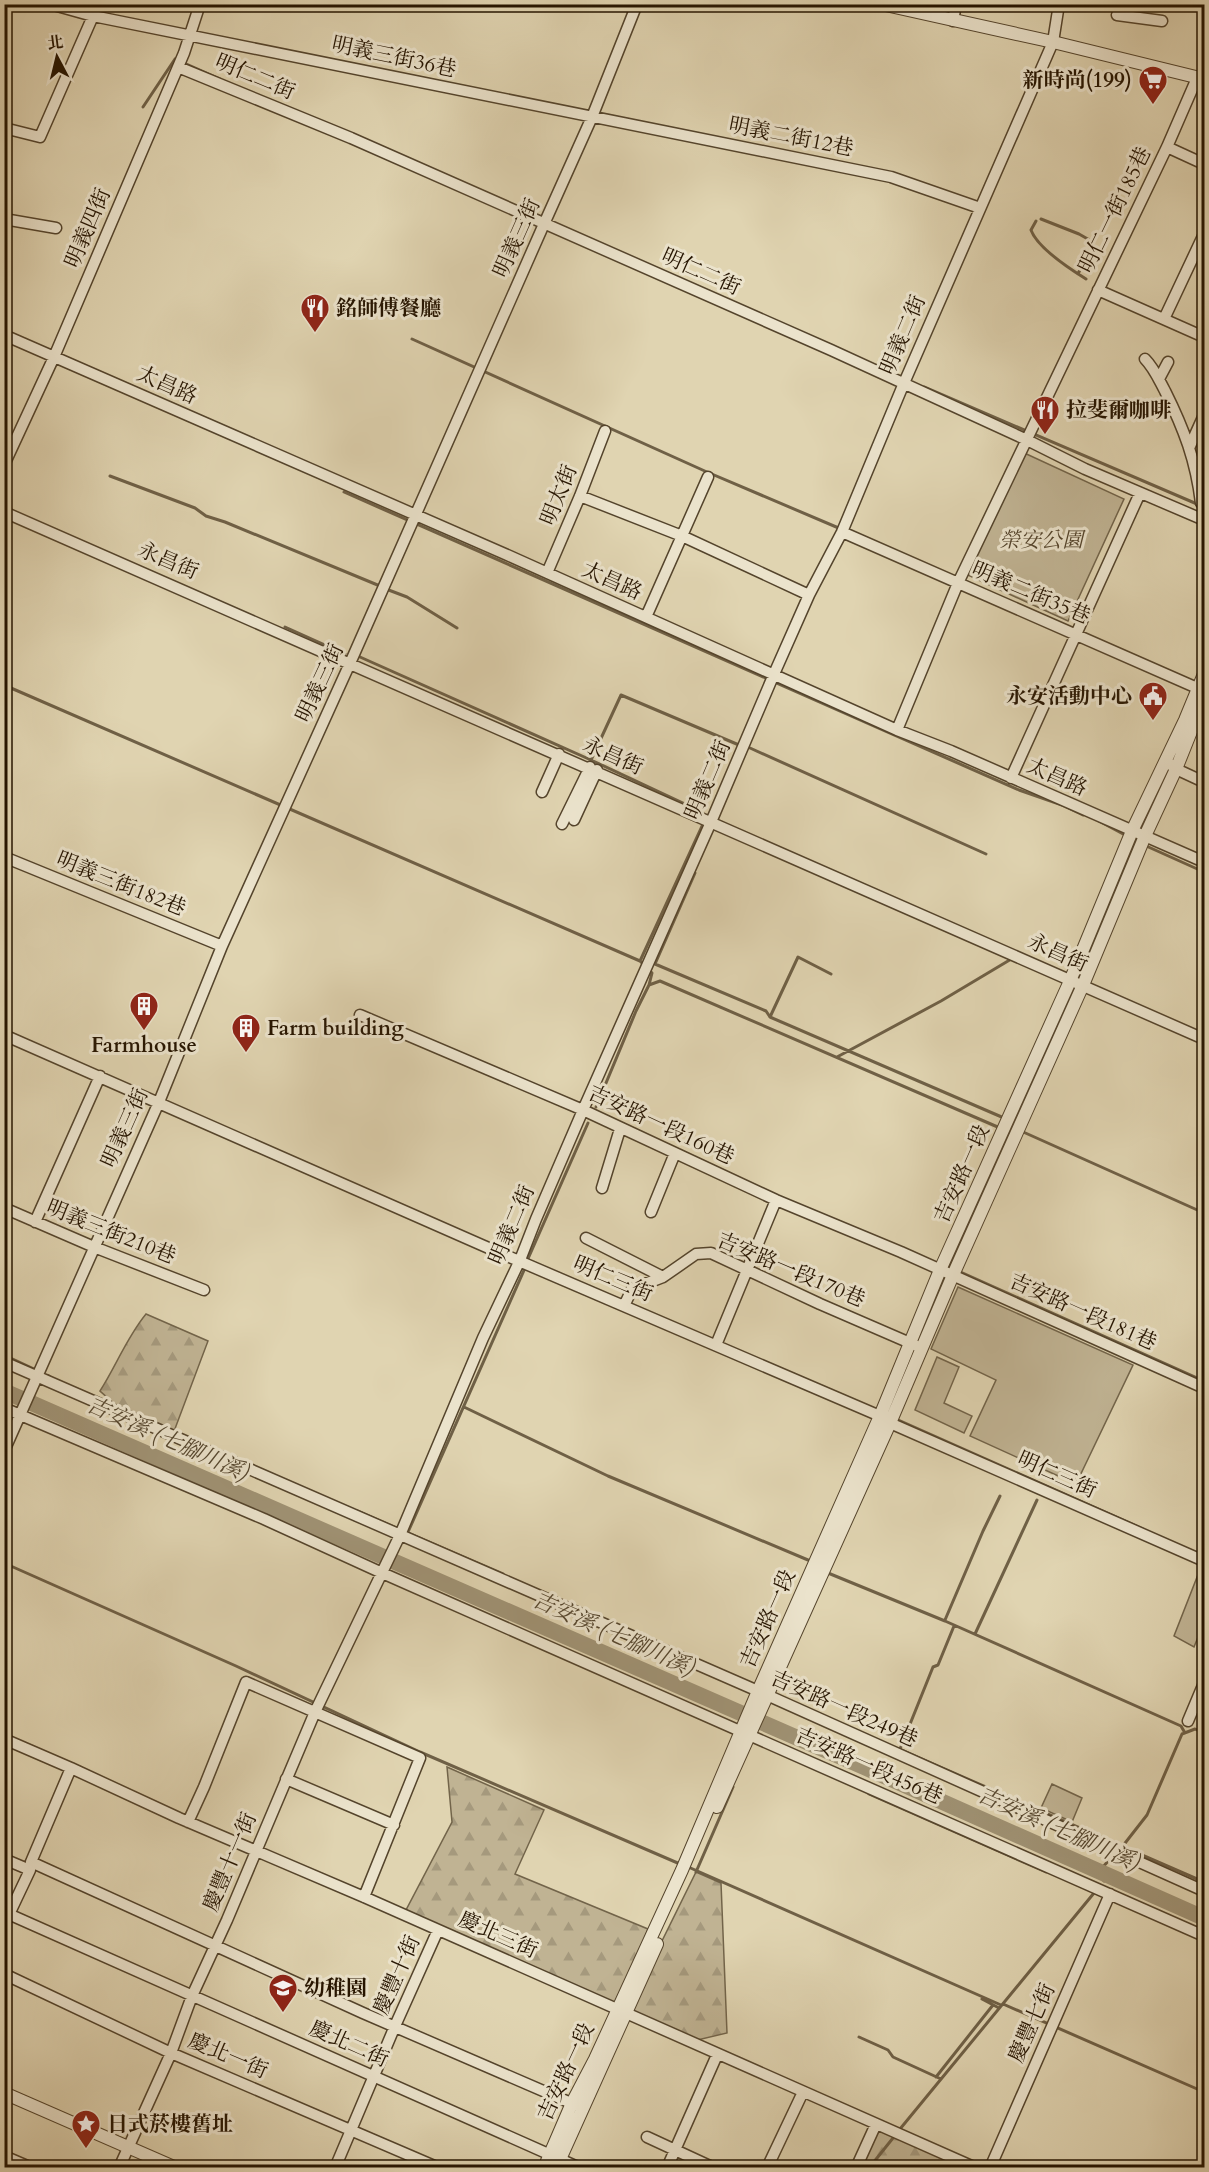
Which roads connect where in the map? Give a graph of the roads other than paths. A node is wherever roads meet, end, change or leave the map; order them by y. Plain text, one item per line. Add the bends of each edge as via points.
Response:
1 (50, 4) edge
2 (200, 4) edge
3 (637, 4) edge
4 (881, 4) edge
5 (956, 4) edge
6 (1059, 4) edge
7 (1117, 15) dead end
8 (93, 16) junction
9 (953, 21) junction
10 (1162, 21) dead end
11 (190, 35) junction
12 (1053, 42) junction
13 (178, 66) junction
14 (1201, 79) edge
15 (592, 117) junction
16 (4, 128) edge
17 (1167, 147) junction
18 (1204, 164) edge
19 (980, 208) junction
20 (4, 219) edge
21 (544, 224) junction
22 (56, 228) dead end
23 (1204, 234) edge
24 (1098, 291) junction
25 (1164, 319) junction
26 (4, 335) edge
27 (1204, 338) edge
28 (54, 357) junction
29 (1145, 359) dead end
30 (1168, 362) dead end
31 (1159, 379) junction
32 (904, 383) junction
33 (1204, 415) edge
34 (605, 431) dead end
35 (1027, 440) junction
36 (1190, 446) junction
37 (4, 465) edge
38 (708, 477) dead end
39 (1140, 494) junction
40 (580, 496) junction
41 (1201, 503) dead end
42 (4, 512) edge
43 (415, 515) junction
44 (1204, 520) edge
45 (842, 532) junction
46 (682, 536) junction
47 (547, 573) junction
48 (958, 583) junction
49 (809, 595) junction
50 (646, 617) junction
51 (1076, 633) junction
52 (351, 661) junction
53 (774, 674) junction
54 (1204, 674) edge
55 (1203, 692) edge
56 (897, 730) junction
57 (559, 754) junction
58 (1171, 765) junction
59 (594, 768) junction
60 (1011, 778) junction
61 (1204, 782) edge
62 (542, 792) dead end
63 (574, 820) dead end
64 (711, 822) junction
65 (562, 824) dead end
66 (1132, 831) junction
67 (1144, 836) junction
68 (4, 857) edge
69 (1204, 862) edge
70 (222, 946) junction
71 (1070, 981) junction
72 (1083, 986) junction
73 (360, 1014) dead end
74 (4, 1035) edge
75 (1204, 1039) edge
76 (100, 1076) junction
77 (159, 1102) junction
78 (583, 1110) junction
79 (620, 1129) junction
80 (675, 1153) junction
81 (602, 1188) dead end
82 (776, 1200) junction
83 (4, 1208) edge
84 (651, 1212) dead end
85 (35, 1222) junction
86 (586, 1238) dead end
87 (94, 1247) junction
88 (520, 1260) junction
89 (748, 1269) junction
90 (946, 1273) junction
91 (663, 1277) junction
92 (204, 1290) dead end
93 (624, 1305) junction
94 (716, 1345) junction
95 (916, 1345) junction
96 (4, 1362) edge
97 (37, 1376) junction
98 (1204, 1388) edge
99 (4, 1408) edge
100 (21, 1415) junction
101 (885, 1419) junction
102 (4, 1451) edge
103 (400, 1534) junction
104 (1204, 1561) edge
105 (380, 1572) junction
106 (1204, 1683) edge
107 (762, 1694) junction
108 (315, 1712) junction
109 (1188, 1721) dead end
110 (745, 1732) junction
111 (4, 1739) edge
112 (71, 1768) junction
113 (286, 1779) junction
114 (188, 1822) junction
115 (394, 1825) junction
116 (257, 1850) junction
117 (4, 1859) edge
118 (31, 1866) junction
119 (1204, 1891) edge
120 (1110, 1894) junction
121 (364, 1897) junction
122 (7, 1913) edge
123 (4, 1925) edge
124 (438, 1930) junction
125 (1204, 1936) edge
126 (215, 1947) junction
127 (4, 1974) edge
128 (192, 1996) junction
129 (622, 2011) junction
130 (395, 2026) junction
131 (171, 2053) junction
132 (717, 2055) junction
133 (374, 2076) junction
134 (803, 2092) junction
135 (4, 2093) edge
136 (572, 2104) junction
137 (876, 2124) junction
138 (352, 2130) junction
139 (647, 2137) dead end
140 (129, 2147) junction
141 (674, 2150) junction
142 (4, 2156) edge
143 (555, 2160) edge
144 (32, 2168) edge
145 (119, 2168) edge
146 (176, 2168) edge
147 (335, 2168) edge
148 (439, 2168) edge
149 (544, 2168) edge
150 (580, 2168) edge
151 (667, 2168) edge
152 (714, 2168) edge
153 (767, 2168) edge
154 (856, 2168) edge
155 (976, 2168) edge
156 (990, 2168) edge

1 - 8 street, 明義三街36巷
2 - 11 street, 明義四街
3 - 15 street, 明義三街
4 - 9 street
5 - 9 street
6 - 12 street, 明義二街
7 - 10 street
8 - 11 street, 明義三街36巷
8 - 16 street via 40,137
9 - 12 street
11 - 13 street, 明義四街
11 - 15 street, 明義三街36巷
12 - 14 street
12 - 19 street, 明義二街
13 - 21 street, 明仁二街
13 - 28 street, 明義四街
14 - 17 street, 明仁一街185巷
15 - 19 street, 明義二街12巷 via 891,177
15 - 21 street, 明義三街
17 - 18 street
17 - 24 street, 明仁一街185巷
19 - 32 street, 明義二街
20 - 22 street
21 - 32 street, 明仁二街
21 - 43 street, 明義三街
23 - 25 street
24 - 25 street
24 - 35 street, 明仁一街185巷
25 - 27 street
26 - 28 street, 太昌路
28 - 37 street, 明義四街
28 - 43 street, 太昌路
29 - 31 street
30 - 31 street
31 - 36 street
32 - 35 street, 明仁二街
32 - 45 street, 明義二街
33 - 36 street
34 - 40 street, 明太街
35 - 39 street, 明仁二街
35 - 48 street, 明仁一街185巷
36 - 41 street
38 - 46 street
39 - 44 street, 明仁二街
39 - 51 street
40 - 46 street
40 - 47 street, 明太街
42 - 52 street, 永昌街
43 - 47 street, 太昌路
43 - 52 street, 明義三街
45 - 48 street, 明義二街35巷
45 - 49 street, 明義二街
46 - 49 street
46 - 50 street
47 - 50 street, 太昌路
48 - 51 street, 明義二街35巷
48 - 56 street, 明仁一街185巷
49 - 53 street, 明義二街
50 - 53 street, 太昌路
51 - 55 street, 明義二街35巷
51 - 60 street
52 - 57 street, 永昌街
52 - 70 street, 明義三街
53 - 56 street, 太昌路
53 - 64 street, 明義二街
54 - 55 street, 吉安路一段
55 - 58 street, 吉安路一段
56 - 60 street, 太昌路
57 - 59 street, 永昌街
57 - 62 street
58 - 61 street
58 - 66 street, 吉安路一段
58 - 67 street, 吉安路一段
59 - 63 street
59 - 64 street, 永昌街
59 - 65 street
60 - 66 street, 太昌路
64 - 71 street, 永昌街
64 - 78 street, 明義二街
66 - 67 street, 太昌路
66 - 71 street, 吉安路一段
67 - 69 street, 太昌路
67 - 72 street, 吉安路一段
68 - 70 street, 明義三街182巷
70 - 77 street, 明義三街
71 - 72 street, 永昌街
71 - 90 street, 吉安路一段
72 - 75 street, 永昌街
72 - 90 street, 吉安路一段
73 - 78 street, 吉安路一段160巷
74 - 76 street, 明仁三街
76 - 77 street, 明仁三街
76 - 85 street
77 - 87 street, 明義三街
77 - 88 street, 明仁三街
78 - 79 street, 吉安路一段160巷
78 - 88 street, 明義二街
79 - 80 street, 吉安路一段160巷
79 - 81 street
80 - 82 street, 吉安路一段160巷
80 - 84 street
82 - 89 street
82 - 90 street, 吉安路一段160巷
83 - 85 street, 明義三街210巷
85 - 87 street, 明義三街210巷
86 - 91 street
87 - 92 street, 明義三街210巷
87 - 97 street, 明義三街
88 - 93 street, 明仁三街
88 - 103 street, 明義二街
89 - 91 street, 吉安路一段170巷 via 711,1253 696,1254
89 - 94 street
89 - 95 street, 吉安路一段170巷
90 - 95 street, 吉安路一段
90 - 98 street, 吉安路一段181巷
91 - 93 street, 吉安路一段170巷 via 632,1289
93 - 94 street, 明仁三街
94 - 101 street, 明仁三街
95 - 101 street, 吉安路一段
96 - 97 street, 吉安路一段249巷
97 - 100 street, 明義三街
97 - 103 street, 吉安路一段249巷
99 - 100 street, 吉安路一段456巷
100 - 102 street, 明義三街
100 - 105 street, 吉安路一段456巷
101 - 104 street, 明仁三街
101 - 107 street, 吉安路一段
103 - 105 street, 明義二街
103 - 107 street, 吉安路一段249巷
105 - 108 street, 慶豐十一街
105 - 110 street, 吉安路一段456巷
106 - 109 street
107 - 110 street, 吉安路一段
107 - 119 street, 吉安路一段249巷
108 - 113 street, 慶豐十一街
108 - 114 street via 246,1682
108 - 115 street via 420,1758
110 - 120 street, 吉安路一段456巷
110 - 129 street, 吉安路一段
111 - 112 street, 慶北三街
112 - 114 street, 慶北三街
112 - 118 street
113 - 115 street
113 - 116 street, 慶豐十一街
114 - 116 street, 慶北三街
115 - 121 street
116 - 121 street, 慶北三街
116 - 126 street, 慶豐十一街
117 - 118 street
118 - 122 street
118 - 126 street
120 - 125 street, 吉安路一段456巷
120 - 156 street, 慶豐七街
121 - 124 street, 慶北三街
122 - 123 street
122 - 128 street, 慶北二街
124 - 129 street, 慶北三街
124 - 130 street, 慶豐十街
126 - 128 street, 慶豐十一街
126 - 130 street
127 - 131 street, 慶北一街
128 - 131 street, 慶豐十一街
128 - 133 street, 慶北二街
129 - 132 street, 慶北三街
129 - 136 street, 吉安路一段
130 - 133 street, 慶豐十街
130 - 136 street
131 - 138 street, 慶北一街
131 - 140 street, 慶豐十一街
132 - 134 street, 慶北三街
132 - 141 street
133 - 138 street, 慶豐十街
133 - 143 street, 慶北二街
134 - 137 street, 慶北三街
134 - 153 street
135 - 140 street
136 - 143 street, 吉安路一段
137 - 154 street
137 - 155 street, 慶北三街
138 - 147 street, 慶豐十街
138 - 148 street, 慶北一街
139 - 141 street
140 - 145 street, 慶豐十一街
140 - 146 street
141 - 151 street
141 - 152 street
142 - 144 street
143 - 149 street, 吉安路一段
143 - 150 street, 慶北二街

